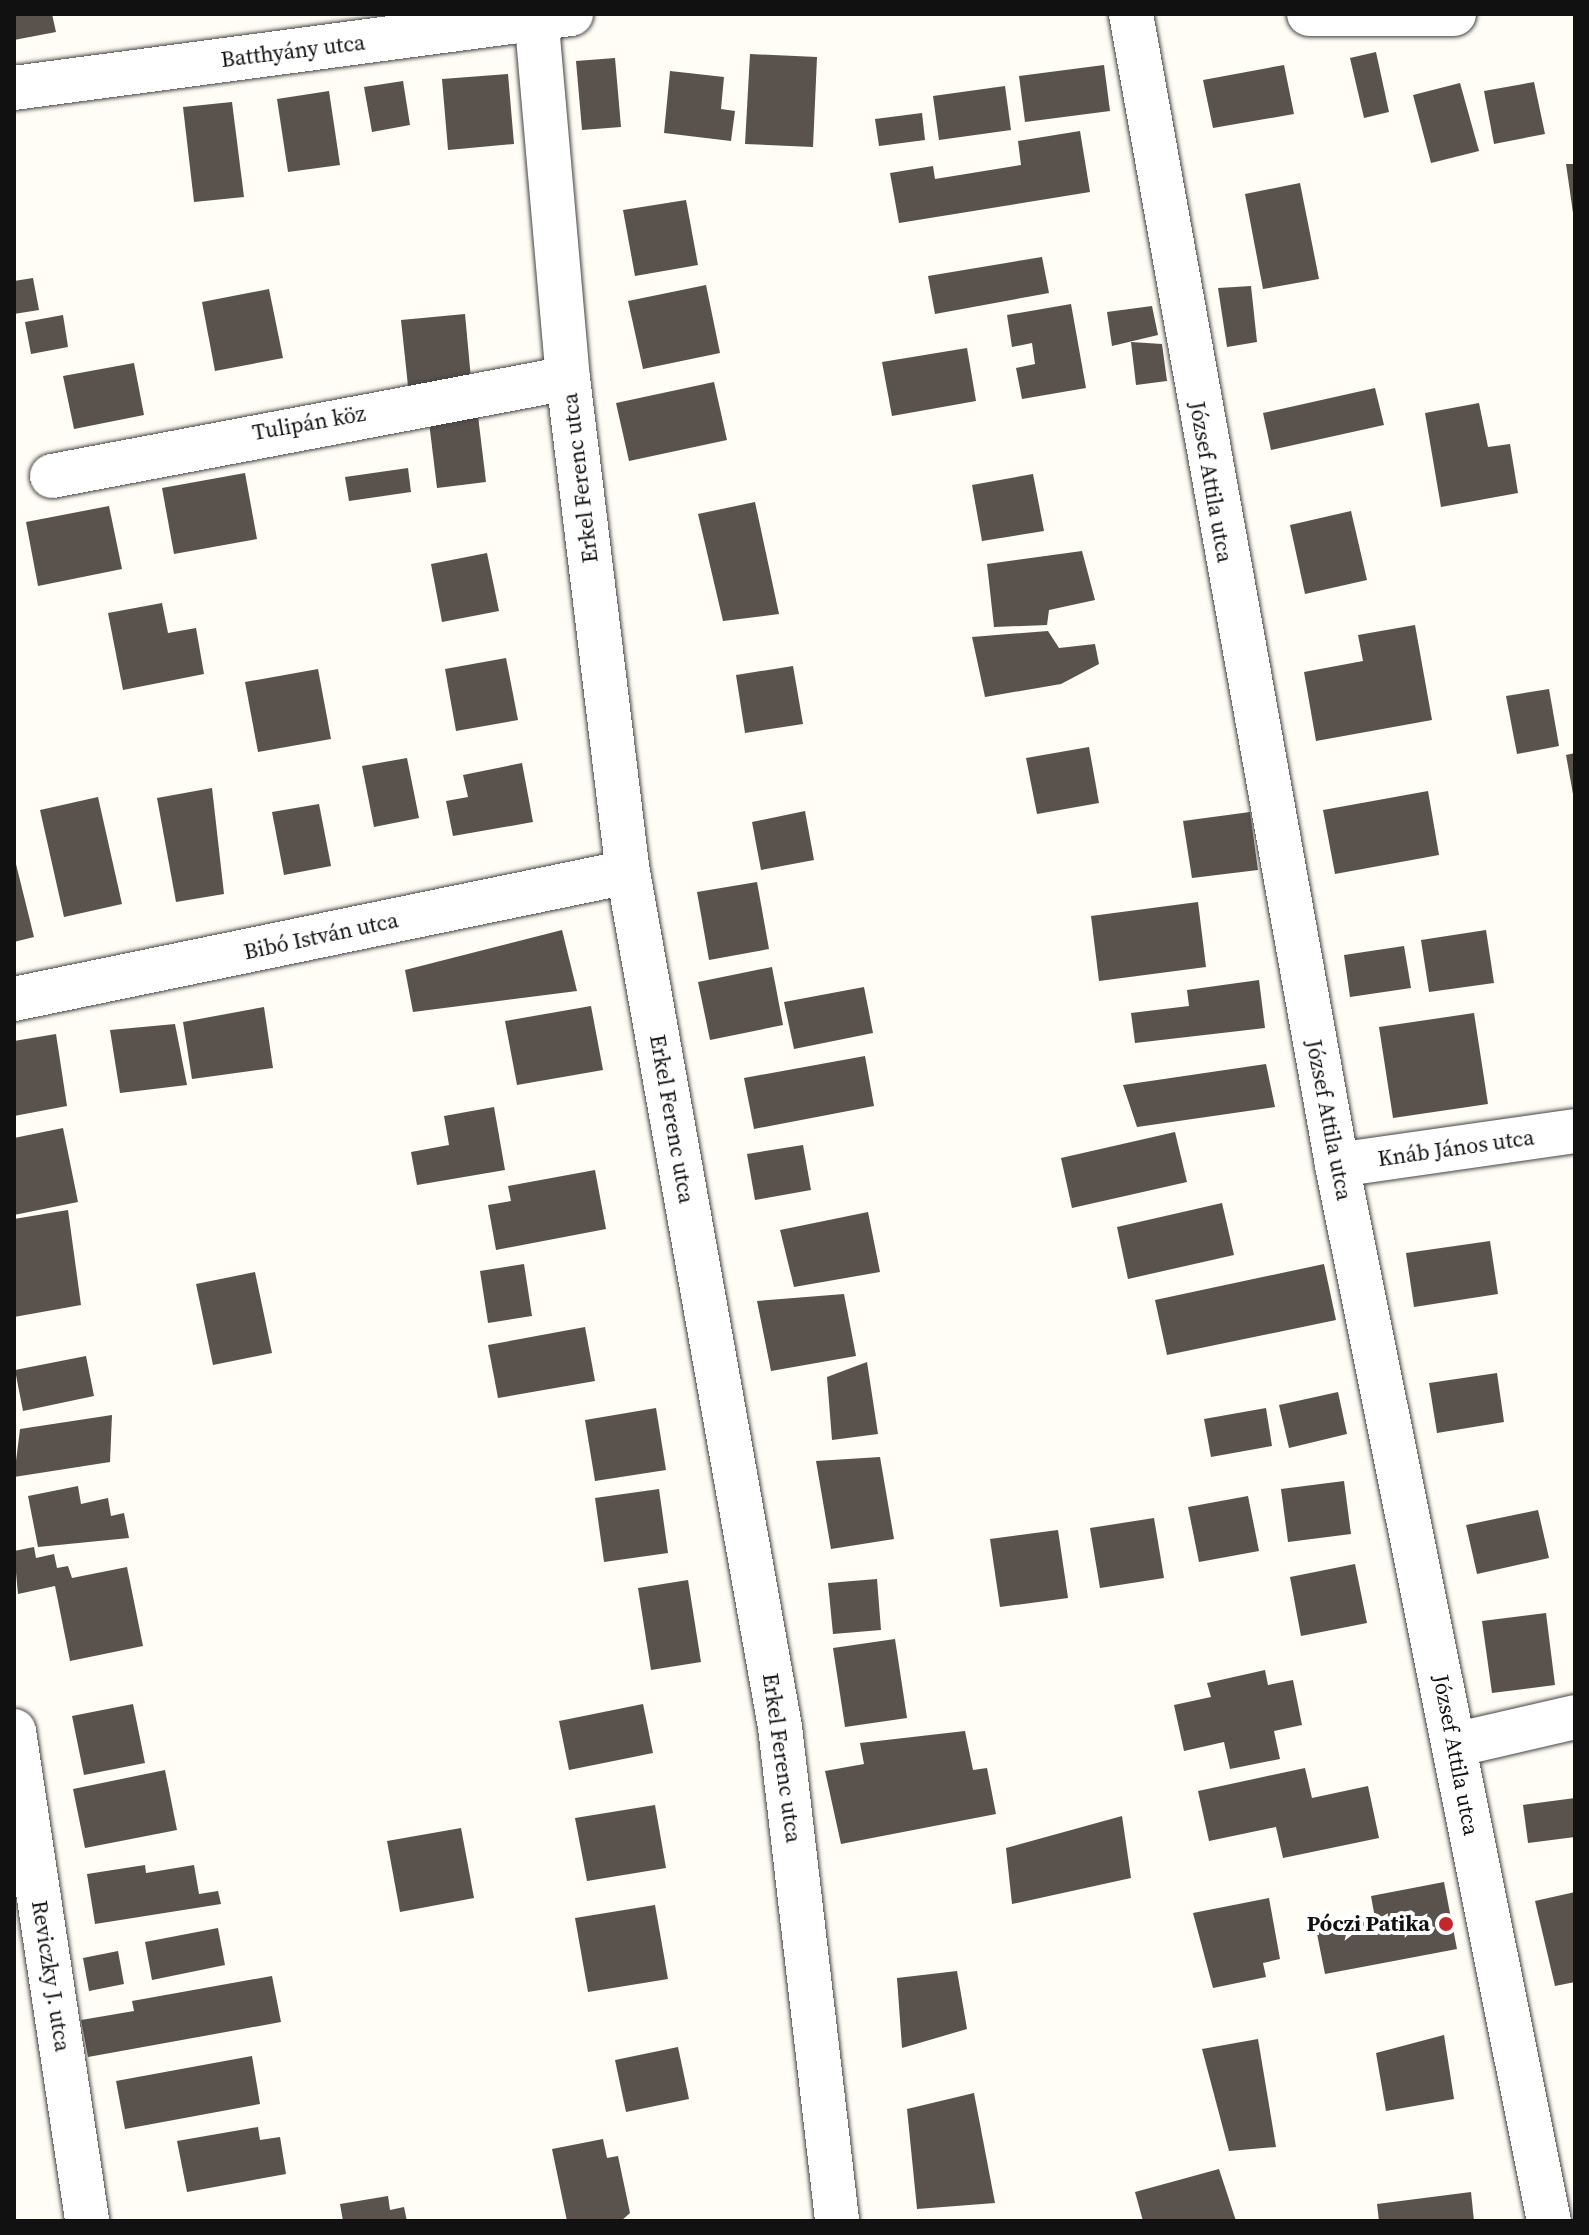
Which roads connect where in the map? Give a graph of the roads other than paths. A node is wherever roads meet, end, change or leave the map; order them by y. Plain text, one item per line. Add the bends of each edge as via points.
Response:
1 (1131, 14) edge
2 (1309, 14) edge
3 (1454, 14) edge
4 (548, 16) edge
5 (14, 88) edge
6 (568, 378) junction
7 (52, 476) dead end
8 (628, 872) junction
9 (14, 999) edge
10 (1575, 1131) edge
11 (1337, 1165) junction
12 (1575, 1717) edge
13 (14, 1731) edge
14 (1454, 1745) junction
15 (87, 2221) edge
16 (837, 2221) edge
17 (1549, 2221) edge

1 - 11 street, József Attila utca
2 - 3 street
4 - 5 street, Batthyány utca
4 - 6 street, Erkel Ferenc utca
6 - 7 street, Tulipán köz
6 - 8 street, Erkel Ferenc utca
8 - 9 street, Bibó István utca
8 - 16 street, Erkel Ferenc utca via 780,1727
10 - 11 street, Knáb János utca
11 - 14 street, József Attila utca
12 - 14 street
13 - 15 street, Reviczky J. utca
14 - 17 street, József Attila utca

